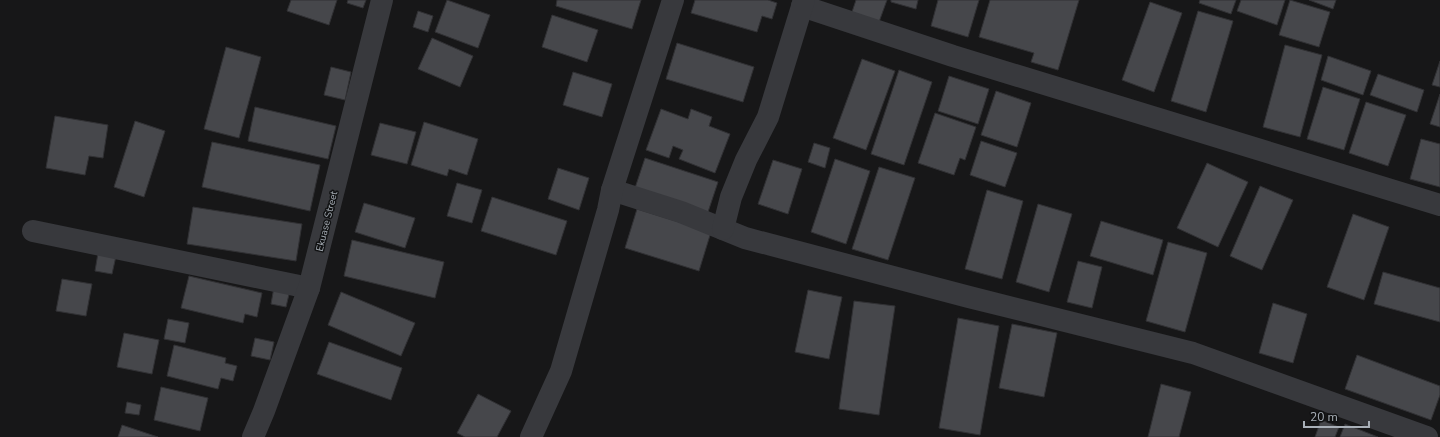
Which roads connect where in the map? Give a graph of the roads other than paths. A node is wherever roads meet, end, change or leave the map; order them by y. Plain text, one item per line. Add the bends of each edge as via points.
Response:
1 (382, 0) edge
2 (673, 0) edge
3 (803, 3) edge
4 (612, 190) junction
5 (1440, 205) edge
6 (724, 229) junction
7 (33, 231) dead end
8 (309, 288) junction
9 (253, 437) edge
10 (531, 437) edge
11 (1426, 437) edge

1 - 8 street, Ekuase Street
2 - 4 street
3 - 5 street via 961,58
3 - 6 street via 768,117 731,197
4 - 6 street
4 - 10 street via 561,371
6 - 11 street via 745,238 1193,353
7 - 8 street
8 - 9 street, Ekuase Street

